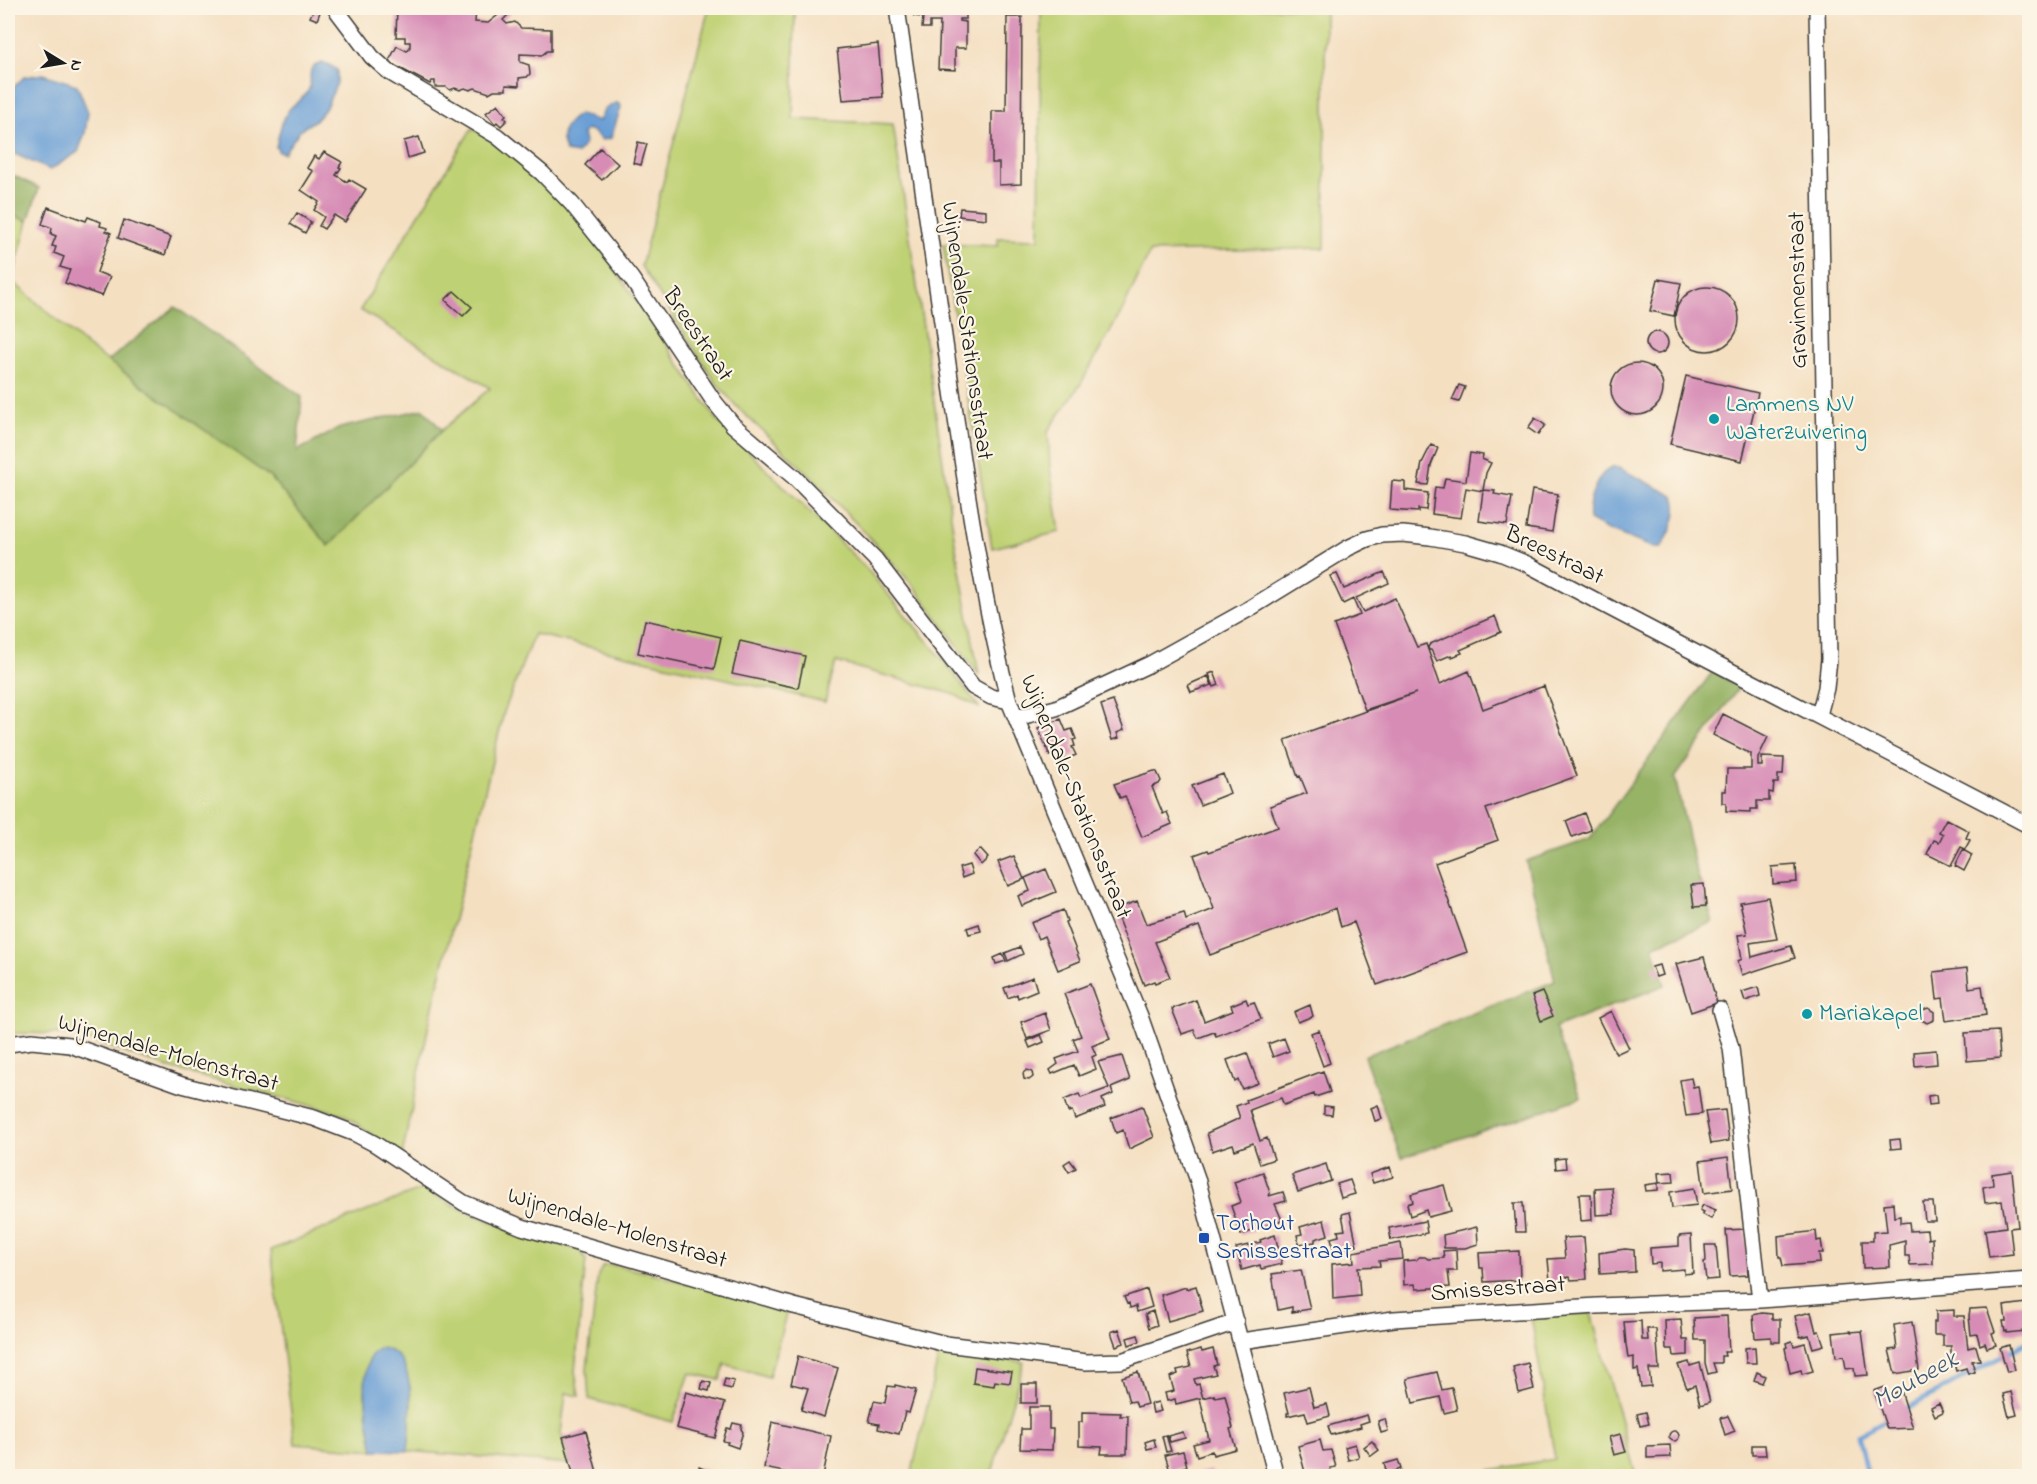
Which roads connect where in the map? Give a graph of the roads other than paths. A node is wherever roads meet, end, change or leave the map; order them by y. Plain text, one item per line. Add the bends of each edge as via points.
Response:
1 (335, 8) edge
2 (897, 8) edge
3 (1817, 8) edge
4 (1009, 701) junction
5 (1819, 715) junction
6 (1016, 718) junction
7 (2030, 826) edge
8 (1720, 1010) dead end
9 (8, 1044) edge
10 (2030, 1280) edge
11 (1760, 1300) junction
12 (1236, 1322) junction
13 (1241, 1341) junction
14 (1276, 1476) edge

1 - 4 street, Breestraat via 372,57 389,72 497,136 557,188 631,278 733,425 794,477 874,560 973,687
2 - 4 street, Wijnendale-Stationsstraat via 980,570
3 - 5 street, Gravinnenstraat via 1829,659
4 - 6 street, Wijnendale-Stationsstraat
5 - 6 street, Breestraat via 1527,564 1465,543 1403,534 1382,535 1348,548 1150,664 1056,708
5 - 7 street, Breestraat
6 - 12 street, Wijnendale-Stationsstraat via 1140,1016 1197,1178
8 - 11 street via 1731,1048
9 - 12 street, Wijnendale-Molenstraat via 32,1041 69,1045 182,1085 314,1118 375,1144 464,1203 522,1227 794,1306 945,1344 1086,1362 1121,1361
10 - 11 street, Smissestraat
11 - 13 street, Smissestraat via 1394,1319
12 - 13 street, Wijnendale-Stationsstraat
13 - 14 street, Wijnendale-Stationsstraat

